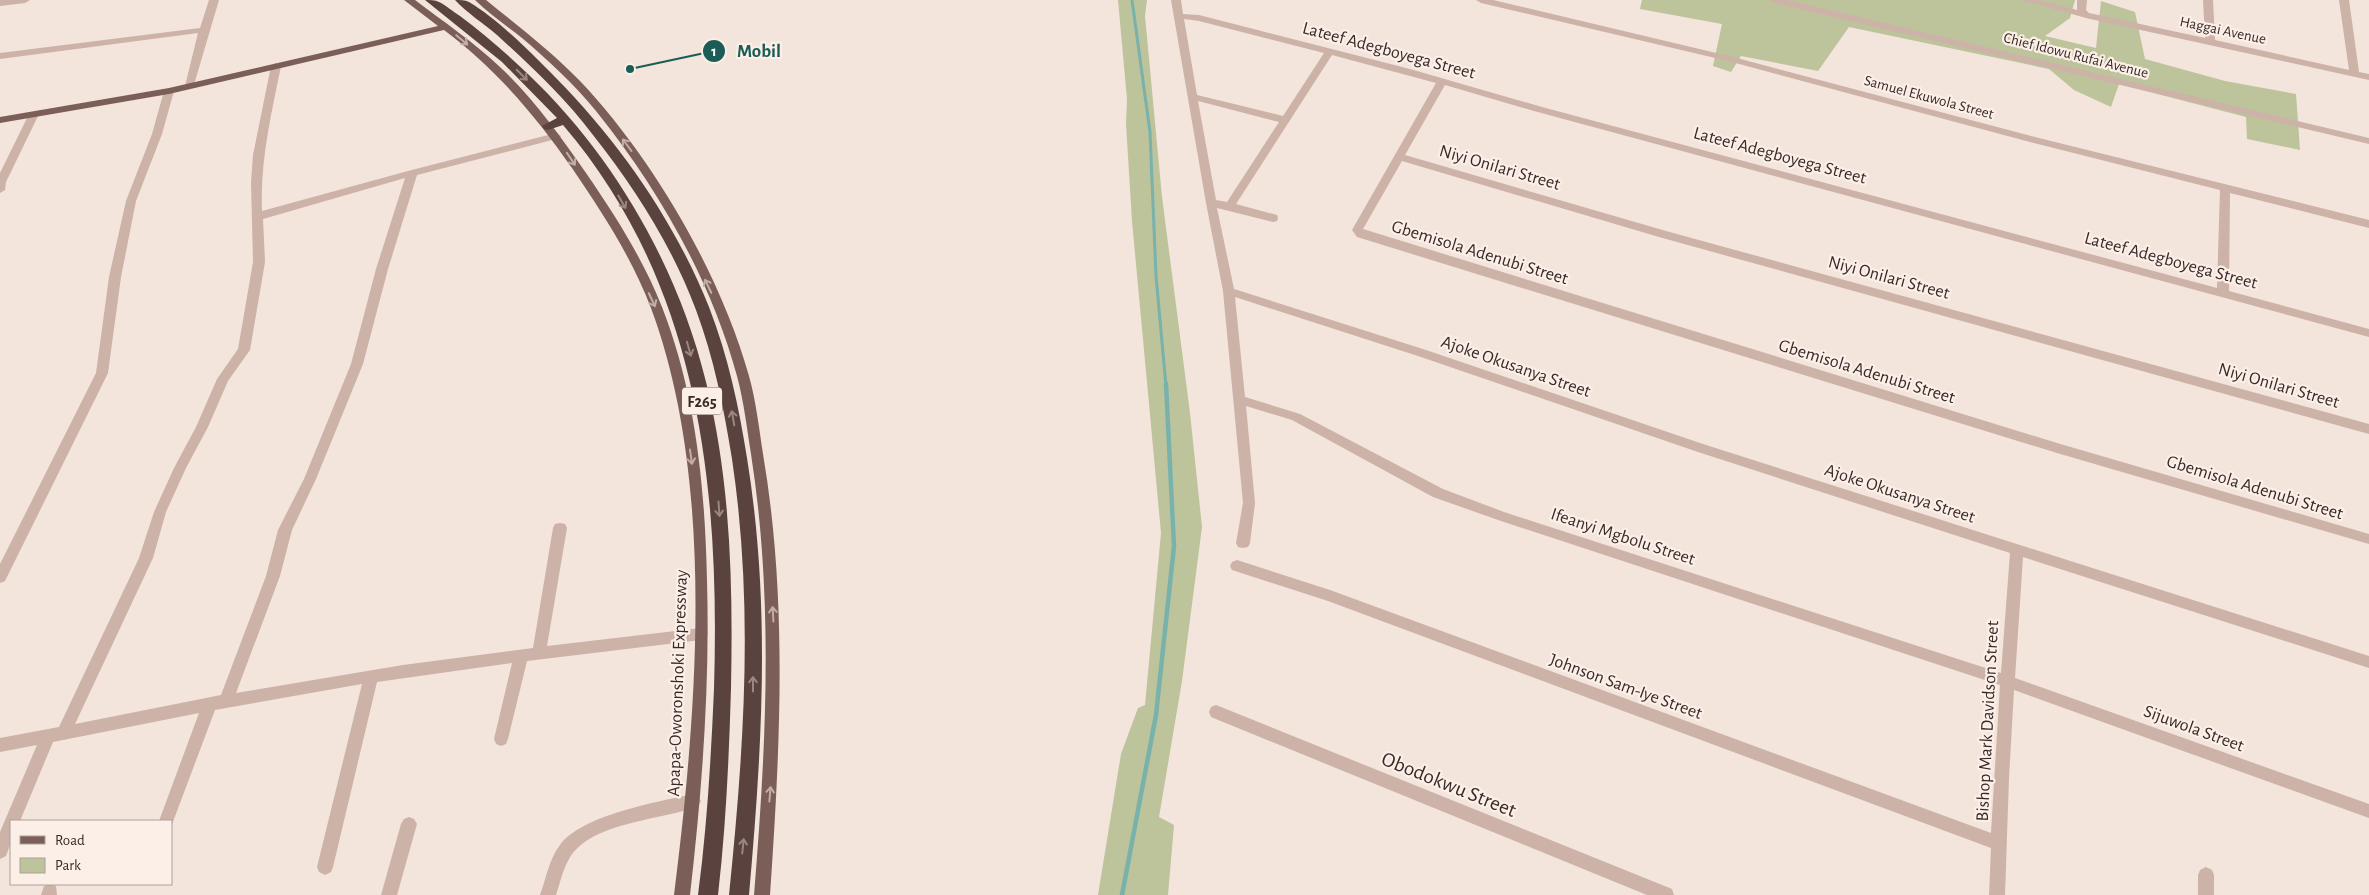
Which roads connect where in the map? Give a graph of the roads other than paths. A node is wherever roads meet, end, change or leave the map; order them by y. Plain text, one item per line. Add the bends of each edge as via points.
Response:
1 (25, 0) edge
2 (214, 0) edge
3 (409, 0) edge
4 (430, 0) edge
5 (460, 0) edge
6 (480, 0) edge
7 (1176, 0) edge
8 (1481, 0) edge
9 (1775, 0) edge
10 (2027, 0) edge
11 (2082, 0) edge
12 (2208, 0) edge
13 (2344, 0) edge
14 (0, 3) edge
15 (2084, 14) junction
16 (1180, 16) junction
17 (445, 27) junction
18 (204, 30) junction
19 (2210, 42) junction
20 (1328, 52) junction
21 (0, 56) edge
22 (276, 66) junction
23 (2354, 73) junction
24 (2369, 77) edge
25 (1442, 81) junction
26 (190, 86) junction
27 (170, 91) junction
28 (1193, 97) junction
29 (34, 116) junction
30 (0, 120) edge
31 (564, 120) junction
32 (1285, 120) junction
33 (548, 126) junction
34 (556, 136) junction
35 (2369, 141) edge
36 (1400, 157) junction
37 (412, 173) junction
38 (2225, 187) junction
39 (0, 190) edge
40 (1211, 203) junction
41 (1230, 206) junction
42 (258, 216) junction
43 (1272, 218) dead end
44 (2369, 224) edge
45 (678, 239) junction
46 (1230, 291) junction
47 (2223, 292) junction
48 (2369, 334) edge
49 (1239, 400) junction
50 (2369, 429) edge
51 (560, 528) dead end
52 (2369, 539) edge
53 (1243, 543) dead end
54 (2016, 549) junction
55 (1237, 566) dead end
56 (0, 577) edge
57 (701, 634) junction
58 (539, 651) junction
59 (521, 654) junction
60 (2369, 662) edge
61 (371, 676) junction
62 (2007, 681) junction
63 (226, 701) junction
64 (209, 705) junction
65 (1216, 712) dead end
66 (64, 733) junction
67 (48, 737) junction
68 (501, 739) dead end
69 (0, 745) edge
70 (693, 800) junction
71 (2369, 811) edge
72 (13, 820) edge
73 (167, 820) edge
74 (409, 824) dead end
75 (10, 828) edge
76 (2000, 844) junction
77 (0, 851) edge
78 (325, 867) dead end
79 (2206, 875) dead end
80 (389, 895) edge
81 (548, 895) edge
82 (682, 895) edge
83 (708, 895) edge
84 (738, 895) edge
85 (762, 895) edge
86 (1666, 895) edge
87 (1997, 895) edge
88 (2206, 895) edge

1 - 14 street
2 - 18 street
3 - 17 main road, Apapa-Oworonshoki Expressway
4 -> 31 highway, F265 via 492,47
5 - 45 highway, F265 via 531,59 586,116 650,206
45 -> 6 main road via 631,151 600,110 565,71
7 - 16 street
8 - 38 street, Samuel Ekuwola Street via 1730,59
9 - 35 street, Chief Idowu Rufai Avenue
10 - 15 street, Haggai Avenue
11 - 15 street via 2081,11
12 - 19 street
13 - 23 street
15 - 19 street, Haggai Avenue
16 - 20 street, Lateef Adegboyega Street via 1199,18
16 - 28 street
17 - 22 main road
17 -> 33 main road, Apapa-Oworonshoki Expressway via 498,71
18 - 21 street
18 - 26 street
19 - 23 street, Haggai Avenue
20 - 25 street, Lateef Adegboyega Street
20 - 32 street
22 - 26 main road
22 - 42 street via 258,155
23 - 24 street, Haggai Avenue
25 - 36 street
25 - 47 street, Lateef Adegboyega Street
26 - 27 main road
27 - 29 main road
27 - 56 street via 158,134 131,201 115,277 102,373
28 - 32 street
28 - 40 street
29 - 30 main road
29 - 39 street
31 - 33 highway
31 -> 83 highway, F265 via 606,174 651,252 673,299 699,384 716,478 724,640 718,816
32 - 41 street
33 - 34 main road, Apapa-Oworonshoki Expressway
34 - 37 street
34 -> 57 main road, Apapa-Oworonshoki Expressway via 601,202 634,261 656,307 671,354 688,420 696,493
36 - 50 street, Niyi Onilari Street via 1663,234
36 - 52 street, Gbemisola Adenubi Street via 1357,230 1361,234 2057,448
37 - 42 street
37 - 63 street via 364,330 357,364 310,479 285,530 273,576
38 - 44 street, Samuel Ekuwola Street
38 - 47 street
40 - 41 street
40 - 46 street
41 - 43 street
42 - 66 street via 259,262 244,350 223,379 180,468 160,512 146,558
84 -> 45 highway, F265 via 753,726 747,515 730,399
85 -> 45 main road via 772,763 775,654 768,517 744,378 716,302
46 - 49 street
46 - 54 street, Ajoke Okusanya Street via 1702,449
47 - 48 street, Lateef Adegboyega Street
49 - 53 street via 1249,503
49 - 62 street, Ifeanyi Mgbolu Street via 1296,417 1438,493
51 - 58 street
54 - 60 street, Ajoke Okusanya Street
54 - 62 street, Bishop Mark Davidson Street
55 - 76 street, Johnson Sam-Iye Street via 1330,596
57 - 58 street
57 - 70 main road, Apapa-Oworonshoki Expressway
58 - 59 street
59 - 61 street
59 - 68 street
61 - 63 street
61 - 78 street
62 - 71 street, Sijuwola Street
62 - 76 street, Bishop Mark Davidson Street
63 - 64 street
64 - 66 street
64 - 73 street
65 - 86 street, Obodokwu Street
66 - 67 street
67 - 69 street
67 - 72 street
70 - 81 street via 635,816 574,839 564,851
70 - 82 main road, Apapa-Oworonshoki Expressway
74 - 80 street
75 - 77 street
76 - 87 street, Bishop Mark Davidson Street
79 - 88 street

